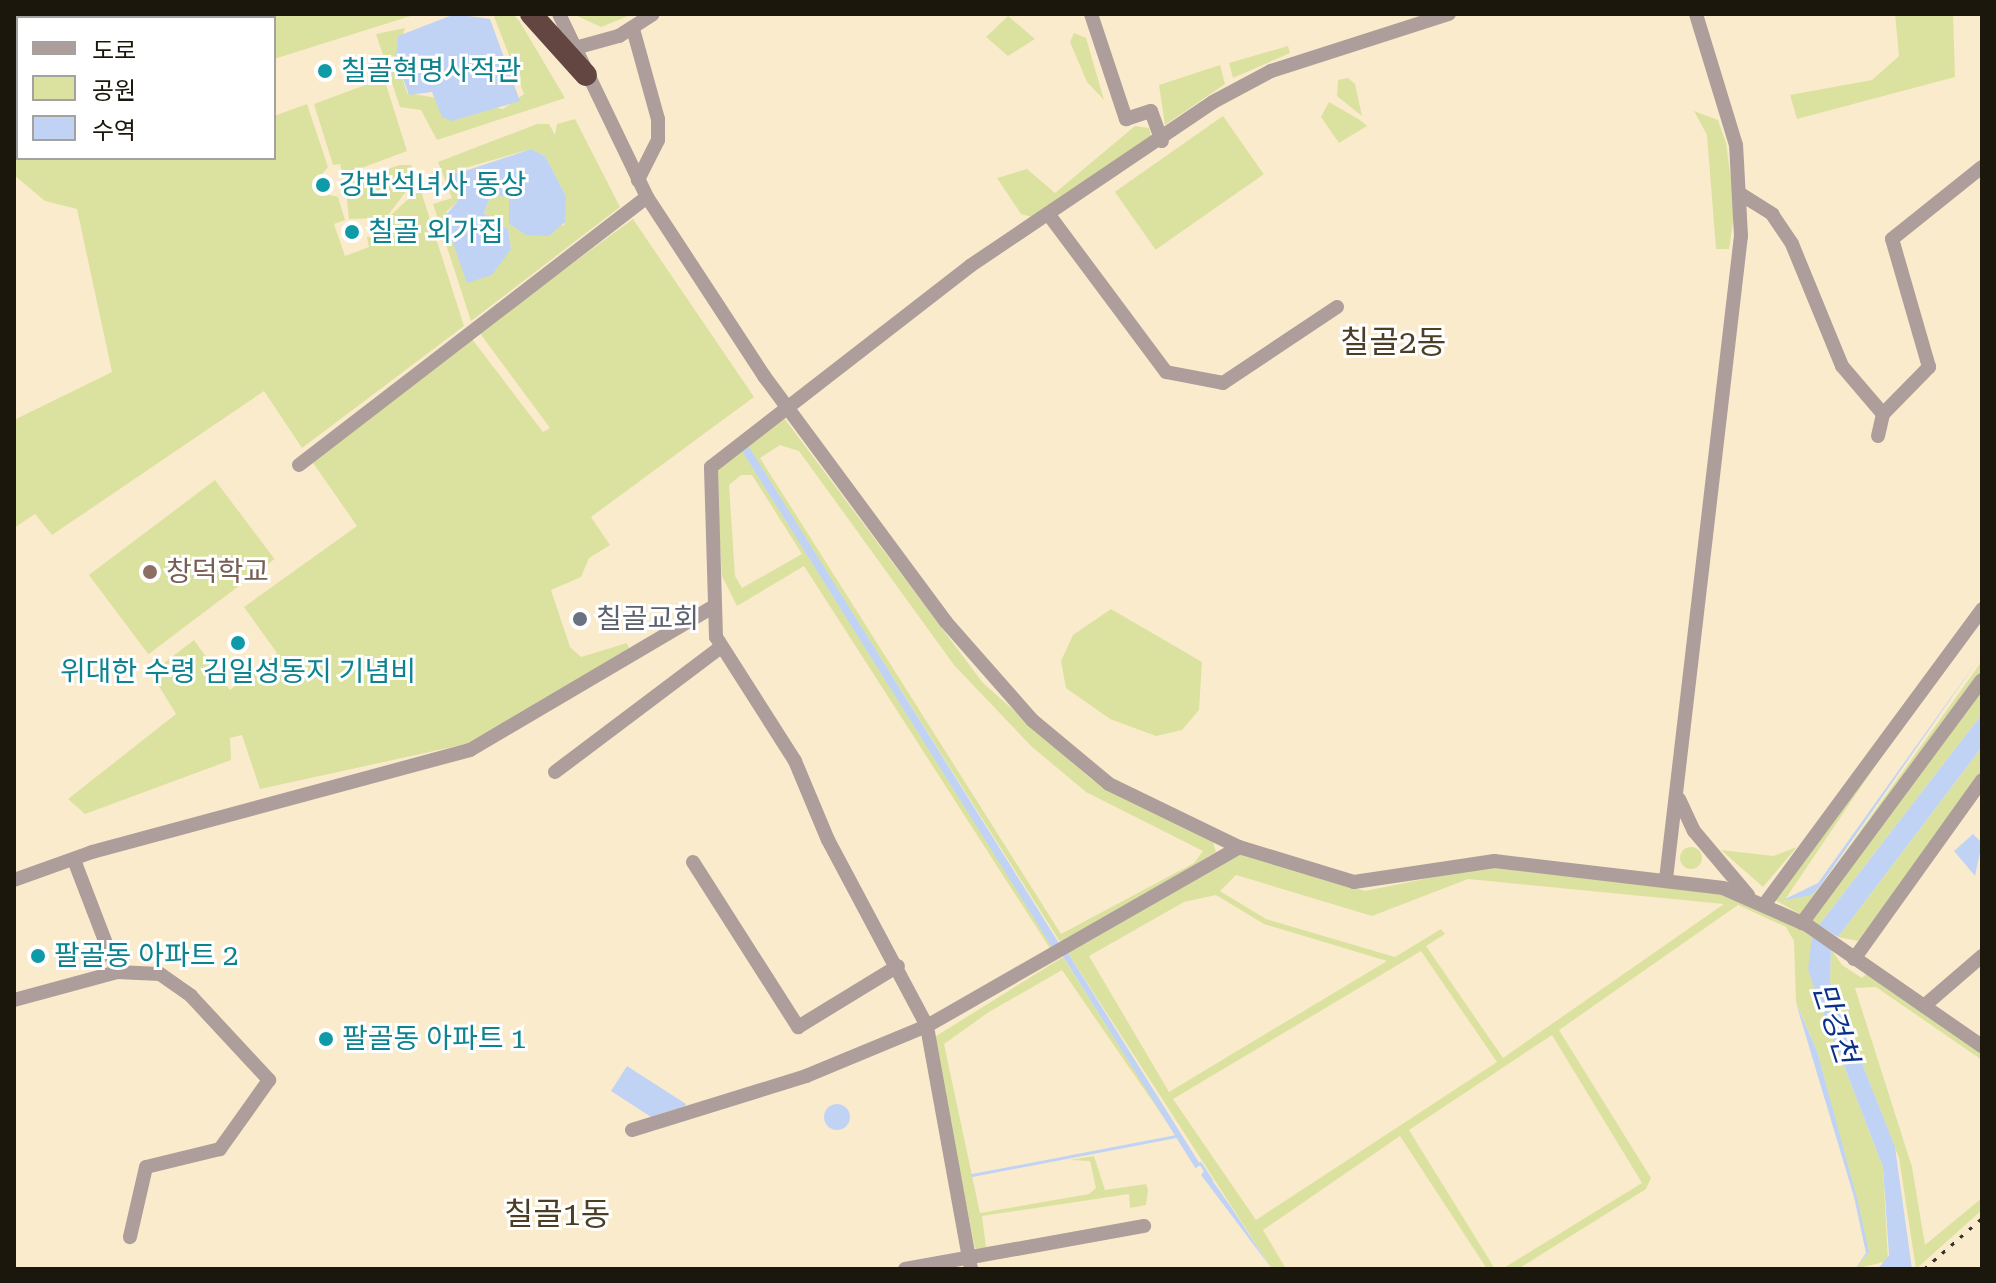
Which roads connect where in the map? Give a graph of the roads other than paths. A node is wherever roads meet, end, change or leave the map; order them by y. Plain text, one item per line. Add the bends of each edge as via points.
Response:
1 (531, 14) edge
2 (559, 14) edge
3 (653, 14) edge
4 (1091, 14) edge
5 (1449, 14) edge
6 (1696, 14) edge
7 (633, 29) junction
8 (575, 48) junction
9 (586, 75) junction
10 (1162, 141) junction
11 (1982, 167) edge
12 (638, 180) junction
13 (1742, 195) junction
14 (647, 197) junction
15 (1049, 215) junction
16 (1337, 307) dead end
17 (789, 402) junction
18 (1883, 414) junction
19 (1878, 436) dead end
20 (299, 465) dead end
21 (711, 608) junction
22 (1982, 609) edge
23 (721, 647) junction
24 (1982, 680) edge
25 (555, 772) dead end
26 (1982, 780) edge
27 (1679, 799) junction
28 (1239, 847) junction
29 (74, 860) junction
30 (693, 862) dead end
31 (1666, 879) junction
32 (14, 880) edge
33 (1750, 897) junction
34 (1764, 905) junction
35 (1805, 924) junction
36 (1850, 956) junction
37 (1982, 956) edge
38 (898, 966) junction
39 (117, 972) junction
40 (14, 1000) edge
41 (1924, 1006) junction
42 (927, 1026) junction
43 (1982, 1046) edge
44 (632, 1130) dead end
45 (1144, 1226) dead end
46 (130, 1237) dead end
47 (970, 1264) edge
48 (905, 1269) edge

1 - 9 highway
2 - 8 street
3 - 7 street
4 - 10 street via 1126,119 1151,111
5 - 10 street via 1257,77
6 - 13 street via 1736,145
7 - 8 street
7 - 12 street via 658,119 658,140
8 - 9 street
9 - 12 street
10 - 15 street
11 - 18 street via 1892,239 1929,367
12 - 14 street
13 - 18 street via 1772,214 1792,244 1842,366
13 - 27 street
14 - 17 street via 741,342
14 - 20 street
15 - 16 street via 1145,353 1174,374 1223,383
15 - 17 street
17 - 21 street via 711,467
17 - 28 street via 946,622 1032,720 1109,784
18 - 19 street
21 - 23 street
21 - 29 street via 470,750
22 - 34 street
23 - 25 street
23 - 38 street via 795,761 828,840
24 - 35 street
26 - 36 street
27 - 31 street
27 - 33 street via 1694,831
28 - 31 street via 1354,882 1494,861
28 - 42 street
29 - 32 street
29 - 39 street
30 - 38 street via 798,1027
31 - 33 street
33 - 34 street
34 - 35 street
35 - 36 street
36 - 41 street
37 - 41 street
38 - 42 street
39 - 40 street
39 - 46 street via 160,974 180,988 269,1080 220,1149 146,1167
41 - 43 street
42 - 44 street via 806,1076
42 - 47 street
45 - 47 street
47 - 48 street

